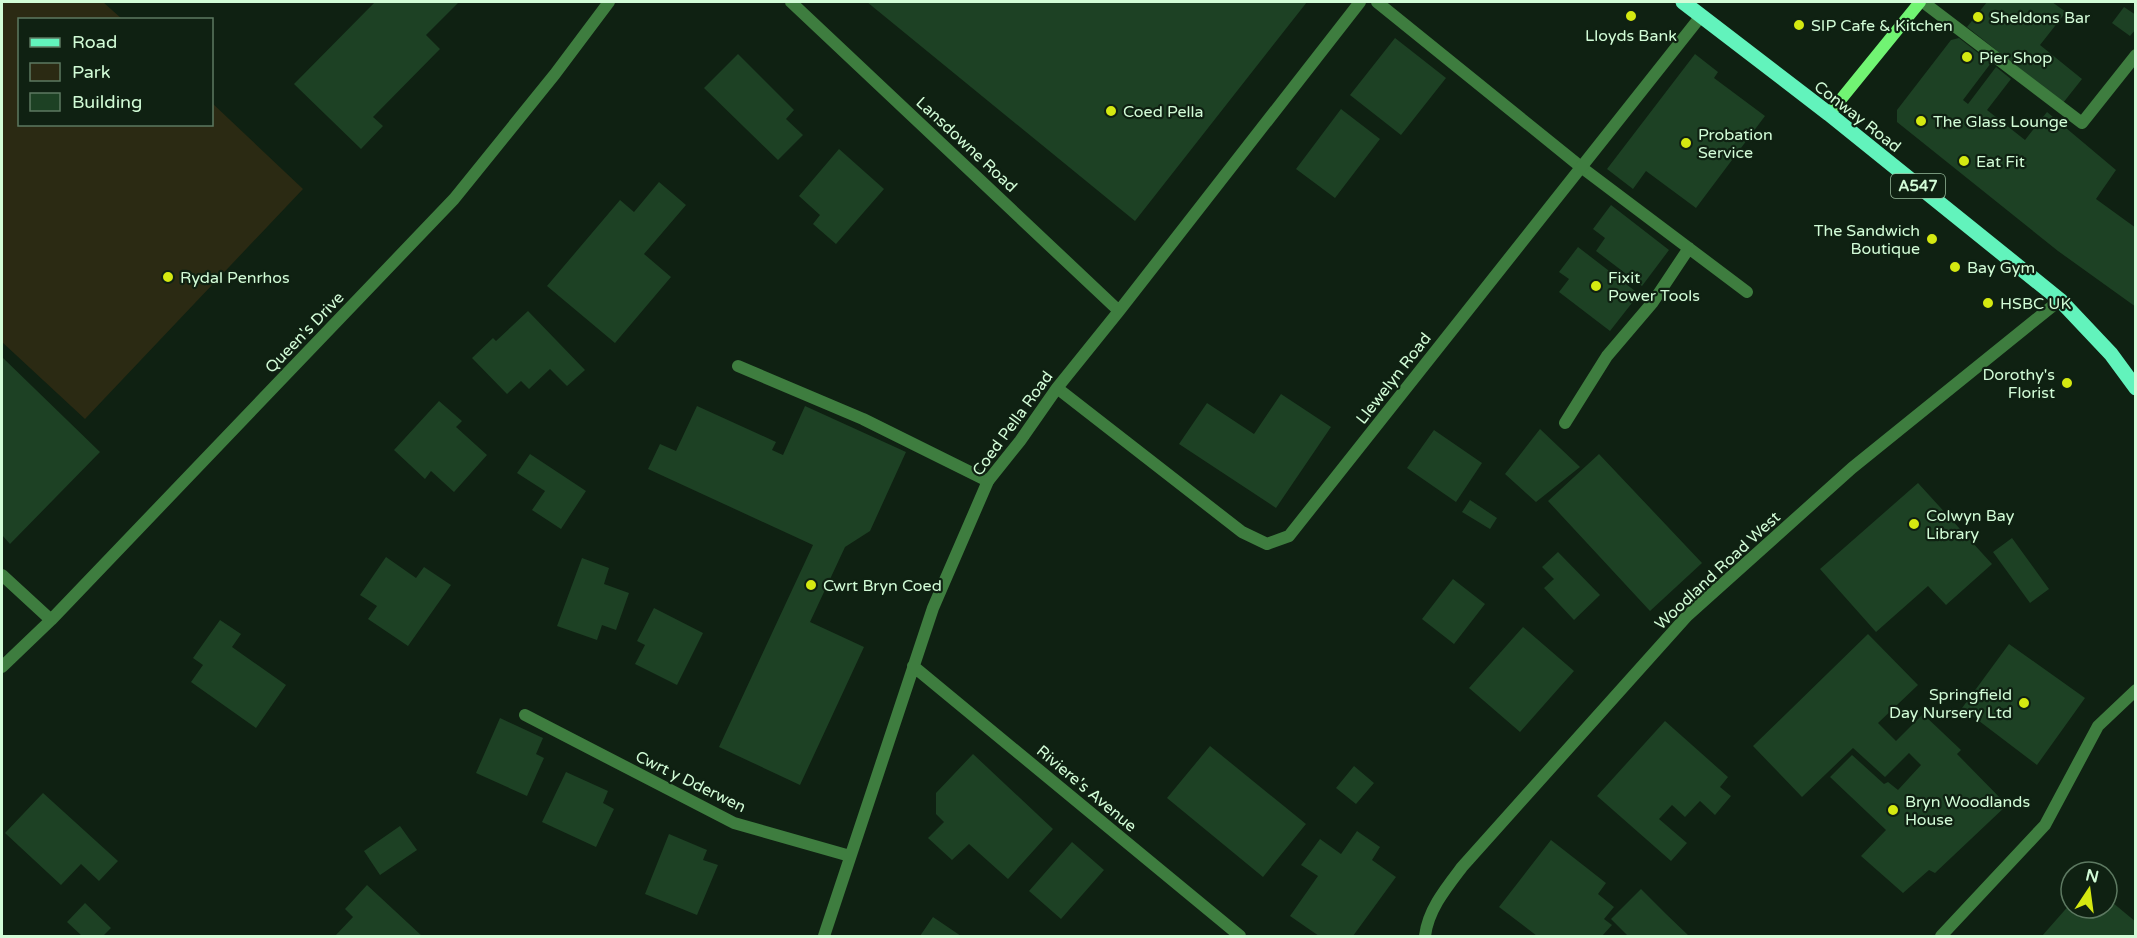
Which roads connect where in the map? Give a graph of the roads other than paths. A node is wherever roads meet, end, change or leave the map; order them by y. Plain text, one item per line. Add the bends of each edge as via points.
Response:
1 (609, 2) edge
2 (791, 2) edge
3 (1360, 2) edge
4 (1377, 2) edge
5 (1683, 2) edge
6 (1922, 2) edge
7 (1701, 16) junction
8 (2136, 54) edge
9 (1829, 114) junction
10 (1581, 167) junction
11 (1689, 248) junction
12 (1747, 292) dead end
13 (2060, 300) junction
14 (1119, 311) junction
15 (738, 366) dead end
16 (1057, 388) junction
17 (2136, 388) edge
18 (1565, 423) dead end
19 (988, 481) junction
20 (2, 575) edge
21 (51, 620) junction
22 (2, 666) edge
23 (913, 666) junction
24 (2136, 690) edge
25 (525, 716) dead end
26 (850, 856) junction
27 (824, 936) edge
28 (1240, 936) edge
29 (1425, 936) edge
30 (1941, 936) edge

1 - 21 street, Queen's Drive via 454,199
2 - 14 street, Lansdowne Road
3 - 14 street, Coed Pella Road
4 - 10 street
5 - 7 main road, Conway Road / A547
6 - 8 street via 2082,123
6 - 9 street
7 - 9 main road, Conway Road / A547
7 - 10 street, Llewelyn Road
9 - 13 main road, Conway Road / A547
10 - 11 street
10 - 16 street, Llewelyn Road via 1289,536 1267,544 1242,532
11 - 12 street
11 - 18 street via 1653,302 1607,356
13 - 17 main road, Conway Road / A547 via 2111,354
13 - 29 street, Woodland Road West via 1852,468 1687,616 1462,867 1442,893 1426,925
14 - 16 street, Coed Pella Road
15 - 19 street via 863,419
16 - 19 street, Coed Pella Road
19 - 23 street, Coed Pella Road via 933,608
20 - 21 street
21 - 22 street, Queen's Drive
23 - 26 street, Coed Pella Road
23 - 28 street, Riviere's Avenue
24 - 30 street via 2098,726 2045,825
25 - 26 street, Cwrt y Dderwen via 734,823
26 - 27 street, Coed Pella Road

